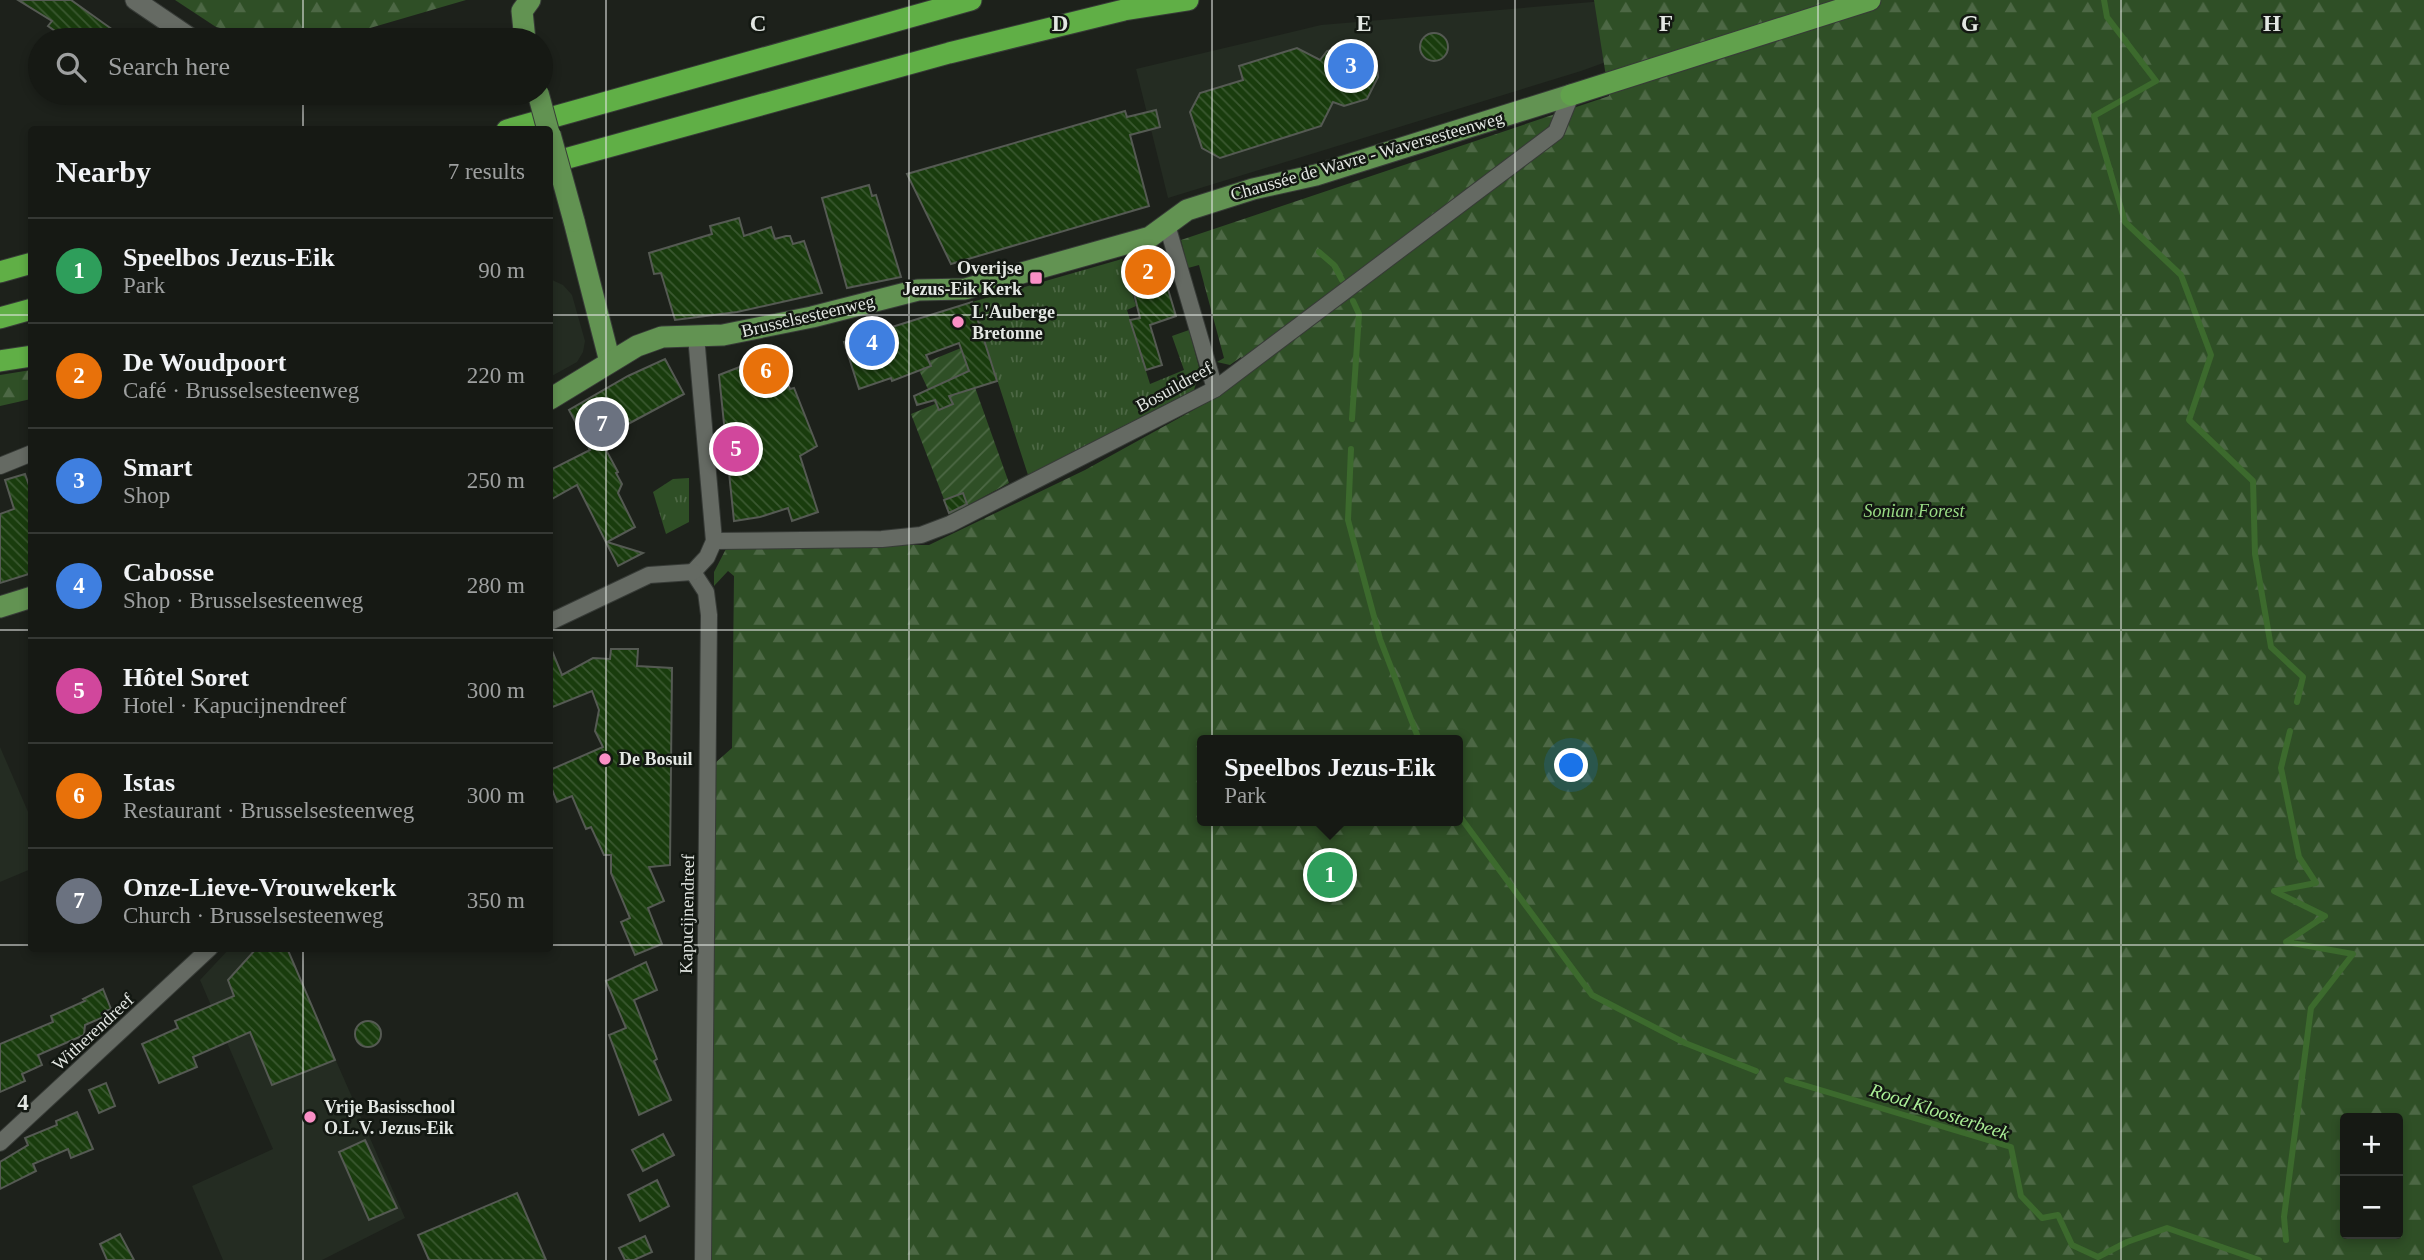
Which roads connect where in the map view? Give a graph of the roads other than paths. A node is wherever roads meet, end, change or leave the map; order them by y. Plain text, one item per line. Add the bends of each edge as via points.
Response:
1 (135, 0) edge
2 (530, 0) edge
3 (971, 0) edge
4 (1188, 0) edge
5 (1870, 0) edge
6 (176, 28) edge
7 (524, 28) edge
8 (1571, 95) junction
9 (541, 105) edge
10 (521, 126) edge
11 (547, 126) edge
12 (553, 146) edge
13 (553, 162) edge
14 (1167, 225) junction
15 (28, 264) edge
16 (0, 272) edge
17 (28, 310) edge
18 (0, 318) edge
19 (696, 336) junction
20 (28, 357) edge
21 (0, 361) edge
22 (610, 362) junction
23 (1215, 389) junction
24 (553, 397) edge
25 (28, 455) edge
26 (0, 466) edge
27 (714, 541) junction
28 (693, 572) junction
29 (28, 598) edge
30 (0, 607) edge
31 (553, 621) edge
32 (206, 952) edge
33 (0, 1143) edge
34 (703, 1260) edge

1 - 6 street
2 - 7 main road via 522,11
3 - 10 highway
4 - 13 highway via 1124,10 949,53
5 - 8 highway
8 - 14 main road, Chaussée de Wavre - Waversesteenweg via 1187,210
8 - 23 street, Bosuildreef via 1556,132
9 - 11 main road, bridge
12 - 22 main road, bridge
14 - 19 main road, Brusselsesteenweg via 1150,237 965,289 918,290 812,317
14 - 23 street
15 - 16 highway
17 - 18 highway
19 - 22 main road, Brusselsesteenweg via 662,337
19 - 27 street
20 - 21 highway
22 - 24 main road, Brusselsesteenweg
23 - 27 street, Bosuildreef via 921,535
25 - 26 street
27 - 28 street
28 - 31 street via 649,575
28 - 34 street, Kapucijnendreef via 706,592 709,615
29 - 30 main road
32 - 33 street, Witherendreef

